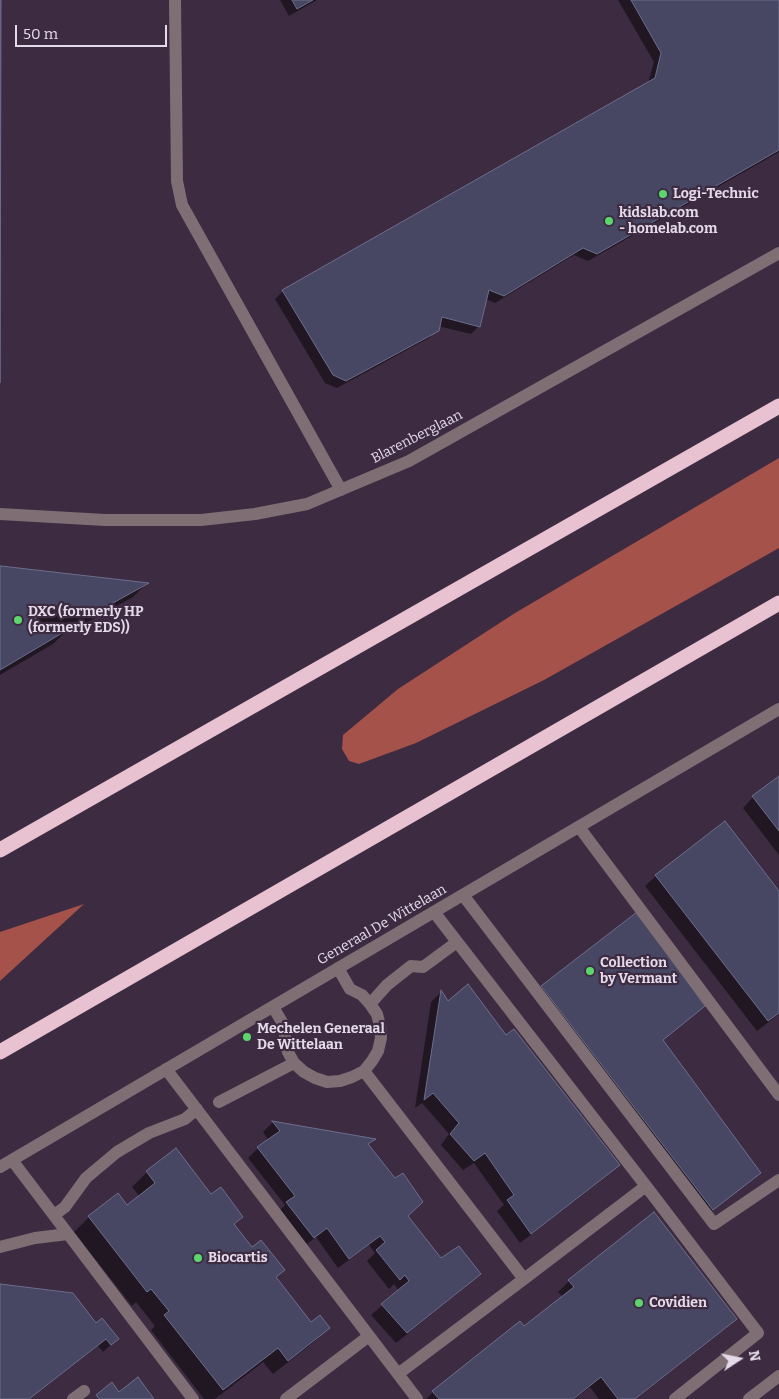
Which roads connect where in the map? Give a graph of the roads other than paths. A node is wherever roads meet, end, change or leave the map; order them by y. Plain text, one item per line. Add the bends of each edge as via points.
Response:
1 (175, 0) edge
2 (779, 253) edge
3 (779, 406) edge
4 (341, 490) junction
5 (0, 514) edge
6 (779, 603) edge
7 (779, 709) edge
8 (579, 827) junction
9 (0, 850) edge
10 (464, 895) junction
11 (434, 912) junction
12 (457, 942) junction
13 (338, 968) junction
14 (370, 1004) junction
15 (273, 1007) junction
16 (0, 1052) edge
17 (294, 1063) junction
18 (166, 1069) junction
19 (364, 1070) junction
20 (779, 1095) edge
21 (220, 1102) dead end
22 (197, 1110) junction
23 (12, 1160) junction
24 (0, 1167) edge
25 (779, 1180) edge
26 (646, 1186) junction
27 (54, 1215) junction
28 (68, 1234) junction
29 (0, 1247) edge
30 (524, 1279) junction
31 (369, 1336) junction
32 (398, 1374) junction
33 (779, 1376) edge
34 (84, 1391) dead end
35 (73, 1399) edge
36 (193, 1399) edge
37 (286, 1399) edge
38 (417, 1399) edge
39 (675, 1399) edge
40 (750, 1399) edge

1 - 4 street via 176,181 182,206
2 - 4 street, Blarenberglaan via 409,461
3 - 9 highway
4 - 5 street, Blarenberglaan via 307,504 200,520 104,520
6 - 16 highway
7 - 8 street, Generaal De Wittelaan
8 - 10 street, Generaal De Wittelaan
8 - 20 street
10 - 11 street, Generaal De Wittelaan
10 - 25 street via 714,1224
11 - 12 street
11 - 13 street, Generaal De Wittelaan
12 - 14 street via 423,967 412,966 387,985
12 - 26 street
13 - 14 street via 350,989
13 - 15 street, Generaal De Wittelaan
14 - 19 street via 380,1026 380,1038 378,1050
15 - 17 street via 284,1027 284,1040
15 - 18 street, Generaal De Wittelaan
17 - 19 street via 304,1072 327,1082 352,1078
17 - 21 street
18 - 22 street
18 - 23 street, Generaal De Wittelaan
19 - 30 street
22 - 27 street via 117,1152 86,1178 65,1207
22 - 31 street
23 - 24 street, Generaal De Wittelaan
23 - 27 street
26 - 30 street
26 - 39 street via 758,1333
27 - 28 street
28 - 29 street
28 - 36 street
30 - 32 street
31 - 32 street
31 - 37 street
32 - 38 street
33 - 40 street
34 - 35 street

